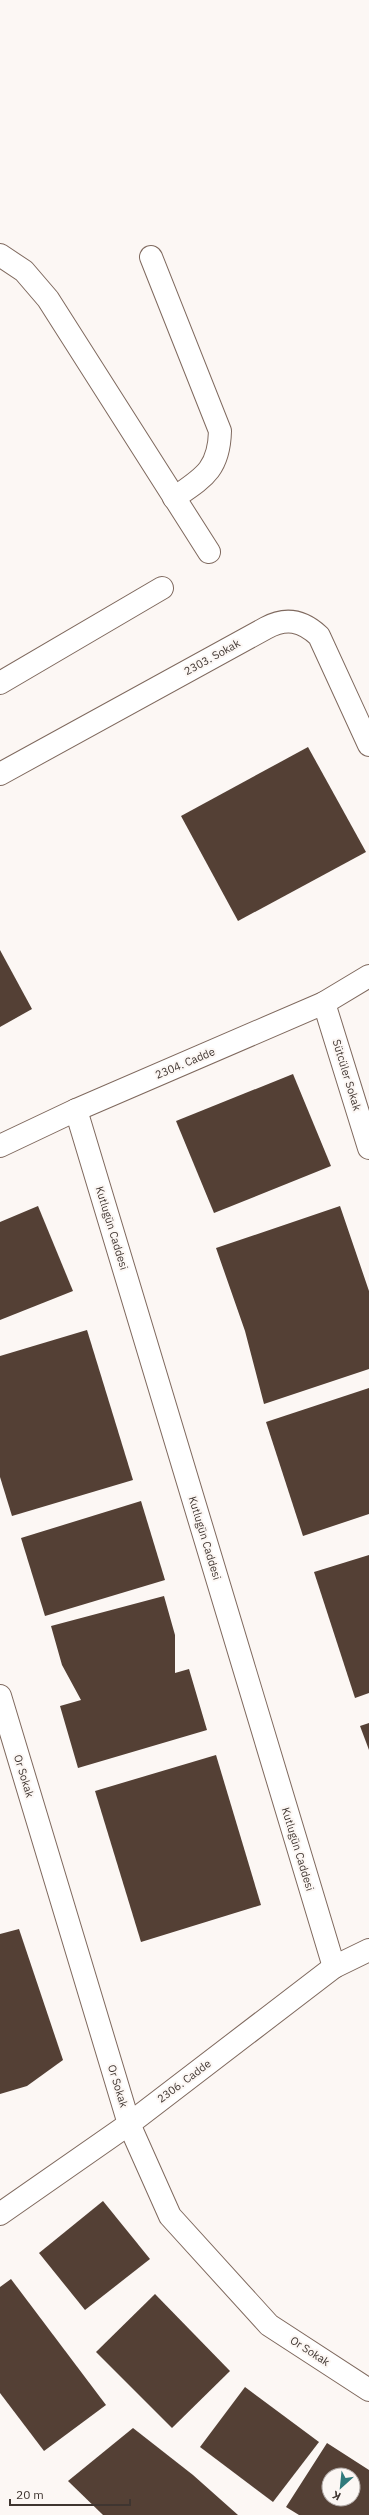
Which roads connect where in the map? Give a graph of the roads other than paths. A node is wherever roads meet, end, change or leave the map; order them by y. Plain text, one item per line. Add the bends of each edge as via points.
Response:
1 (0, 255) edge
2 (151, 257) dead end
3 (174, 498) junction
4 (209, 552) dead end
5 (162, 588) dead end
6 (0, 683) edge
7 (369, 745) edge
8 (0, 774) edge
9 (369, 976) edge
10 (324, 1003) junction
11 (76, 1110) junction
12 (0, 1146) edge
13 (369, 1148) edge
14 (0, 1696) edge
15 (369, 1950) edge
16 (334, 1967) junction
17 (129, 2124) junction
18 (0, 2214) edge
19 (369, 2390) edge

1 - 3 street via 24,271 48,299
2 - 3 street via 220,431 220,445 212,468 206,476
3 - 4 street
5 - 6 street
7 - 8 street, 2303. Sokak via 319,636 311,628 288,620 277,622
9 - 10 street, 2304. Cadde
10 - 11 street, 2304. Cadde
10 - 13 street, Sütcüler Sokak
11 - 12 street, 2304. Cadde
11 - 16 street, Kutlugün Caddesi
14 - 17 street, Or Sokak
15 - 16 street, 2306. Cadde
16 - 17 street, 2306. Cadde
17 - 18 street, 2306. Cadde
17 - 19 street, Or Sokak via 170,2216 269,2325

